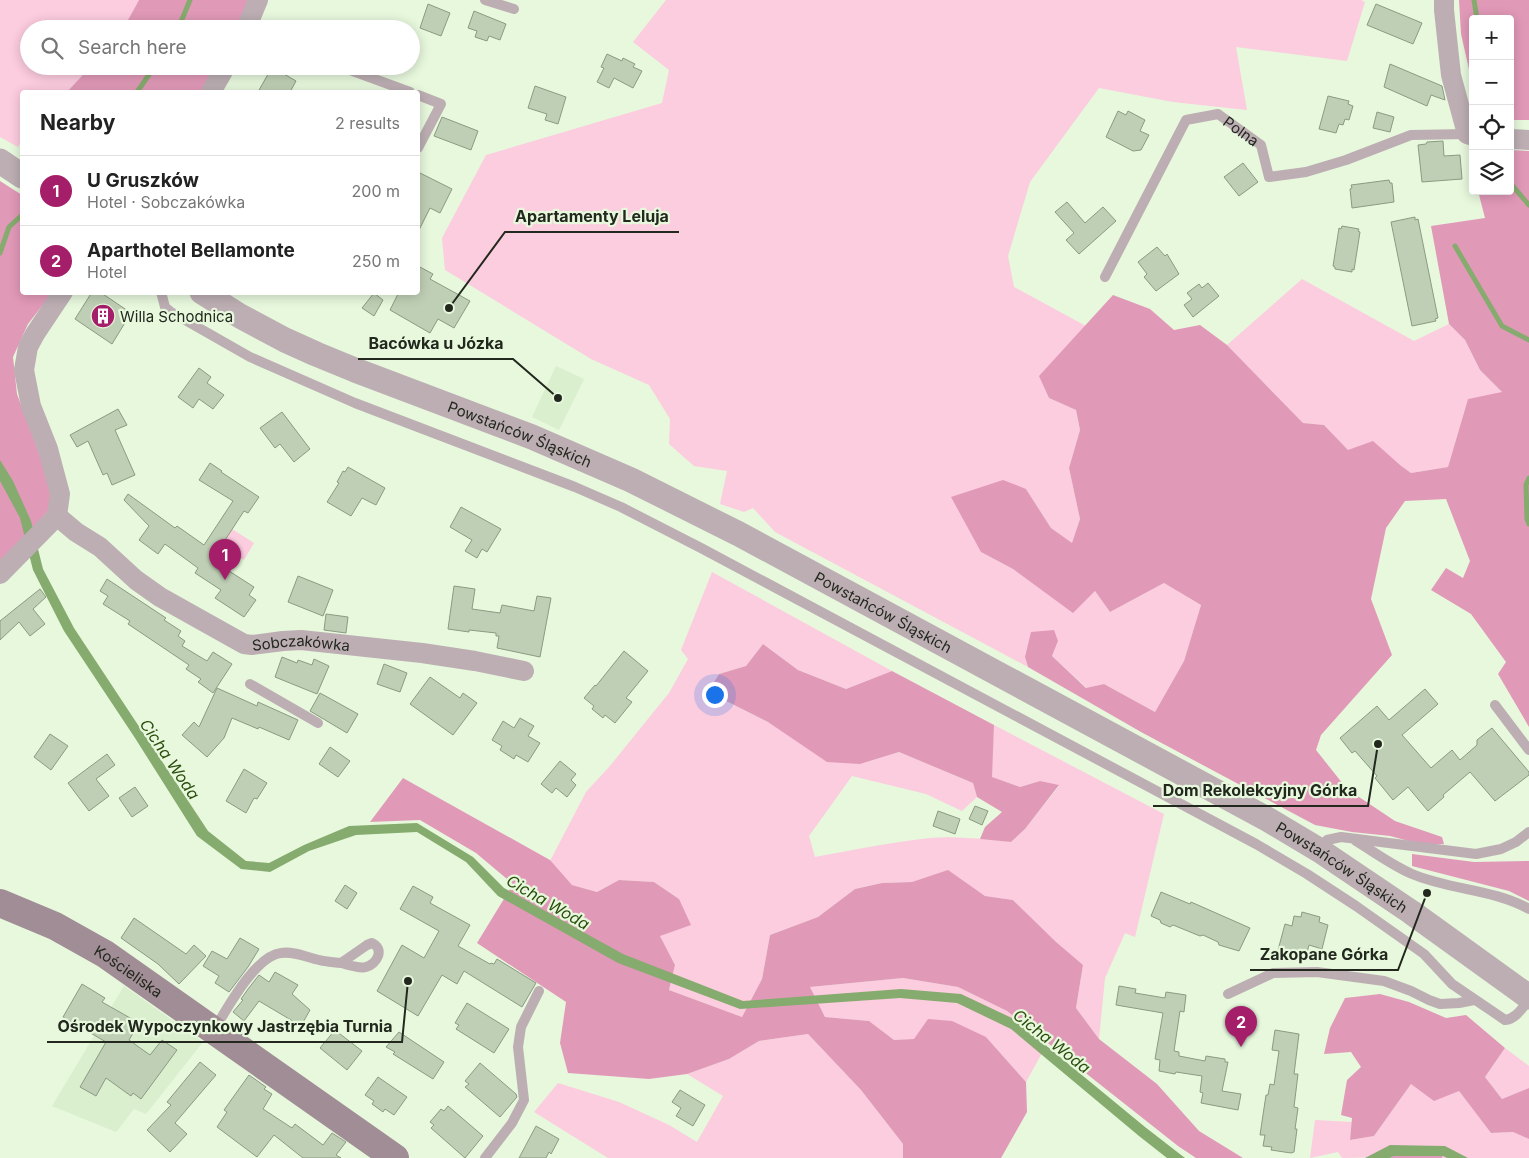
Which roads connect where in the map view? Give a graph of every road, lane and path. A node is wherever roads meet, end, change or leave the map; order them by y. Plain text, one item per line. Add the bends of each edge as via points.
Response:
1 (258, 0) edge
2 (485, 0) edge
3 (1444, 0) edge
4 (514, 9) dead end
5 (250, 20) edge
6 (221, 75) edge
7 (364, 75) edge
8 (212, 90) edge
9 (405, 90) edge
10 (420, 96) edge
11 (1469, 132) edge
12 (1469, 135) edge
13 (1514, 139) edge
14 (1529, 140) edge
15 (420, 144) edge
16 (0, 161) edge
17 (20, 175) edge
18 (1105, 277) dead end
19 (61, 295) edge
20 (161, 295) edge
21 (207, 295) edge
22 (52, 521) junction
23 (2, 572) edge
24 (524, 671) dead end
25 (250, 684) dead end
26 (1495, 706) dead end
27 (318, 723) dead end
28 (1529, 750) edge
29 (1529, 832) edge
30 (1351, 838) junction
31 (1319, 850) junction
32 (0, 903) edge
33 (1529, 909) edge
34 (341, 963) dead end
35 (1529, 982) edge
36 (1529, 988) edge
37 (539, 991) dead end
38 (1228, 994) dead end
39 (1529, 999) edge
40 (1474, 1000) junction
41 (214, 1030) junction
42 (395, 1158) edge
43 (485, 1158) edge

1 - 5 street
2 - 4 lane
3 - 11 street via 1451,74
6 - 8 street
7 - 9 lane
10 - 15 lane via 441,104
12 - 18 lane, Polna via 1411,135 1306,172 1269,176 1261,144 1218,114 1186,120
13 - 14 street
16 - 17 street
19 - 22 street via 28,347 24,370 31,406 48,449 60,494
20 - 40 lane via 165,307 171,312 250,357 355,403 575,487 621,508 1196,812 1290,864 1356,906 1424,954 1452,984
21 - 31 street, Powstańców Śląskich via 240,316 316,354 532,437 631,480 747,538
22 - 23 street
22 - 24 street, Sobczakówka via 100,547 160,598 244,644 310,641 422,653
25 - 27 lane
26 - 28 lane
29 - 30 lane via 1501,849 1476,854
30 - 31 lane via 1327,840
30 - 33 lane via 1412,874 1491,894
31 - 39 street, Powstańców Śląskich via 1411,912
32 - 41 main road, Kościeliska via 47,922 97,949
34 - 41 lane via 299,954 271,956 244,983
35 - 36 street
37 - 43 lane via 521,1027 518,1047 524,1100 512,1123
38 - 40 lane via 1273,973 1317,972 1384,981 1440,1004
39 - 40 lane via 1510,1020
41 - 42 main road, Kościeliska

